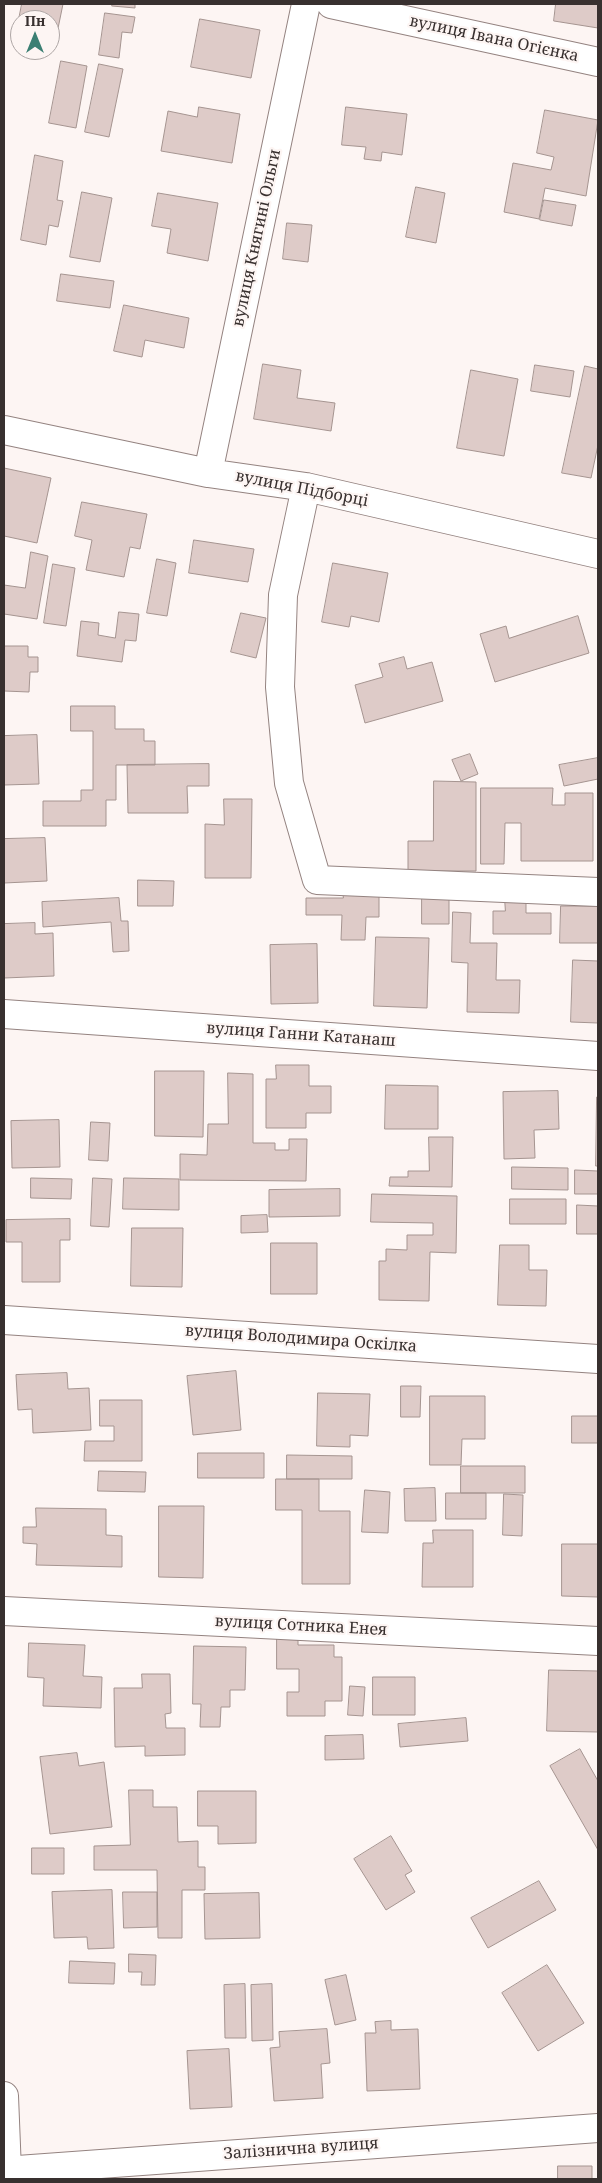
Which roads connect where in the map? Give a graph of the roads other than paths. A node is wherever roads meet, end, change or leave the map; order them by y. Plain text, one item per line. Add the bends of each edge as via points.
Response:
1 (306, 4) edge
2 (331, 4) edge
3 (598, 62) edge
4 (4, 430) edge
5 (208, 473) junction
6 (306, 487) junction
7 (598, 554) edge
8 (598, 892) edge
9 (4, 1014) edge
10 (598, 1056) edge
11 (4, 1320) edge
12 (598, 1359) edge
13 (4, 1611) edge
14 (598, 1640) edge
15 (4, 2096) edge
16 (598, 2128) edge
17 (5, 2171) edge

1 - 5 street, вулиця Княгині Ольги
2 - 3 street, вулиця Івана Огієнка
4 - 5 street, вулиця Підборці
5 - 6 street, вулиця Підборці
6 - 7 street, вулиця Підборці
6 - 8 street via 283,595 280,687 289,783 317,880
9 - 10 street, вулиця Ганни Катанаш
11 - 12 street, вулиця Володимира Оскілка
13 - 14 street, вулиця Сотника Енея
15 - 17 street
16 - 17 street, Залізнична вулиця

